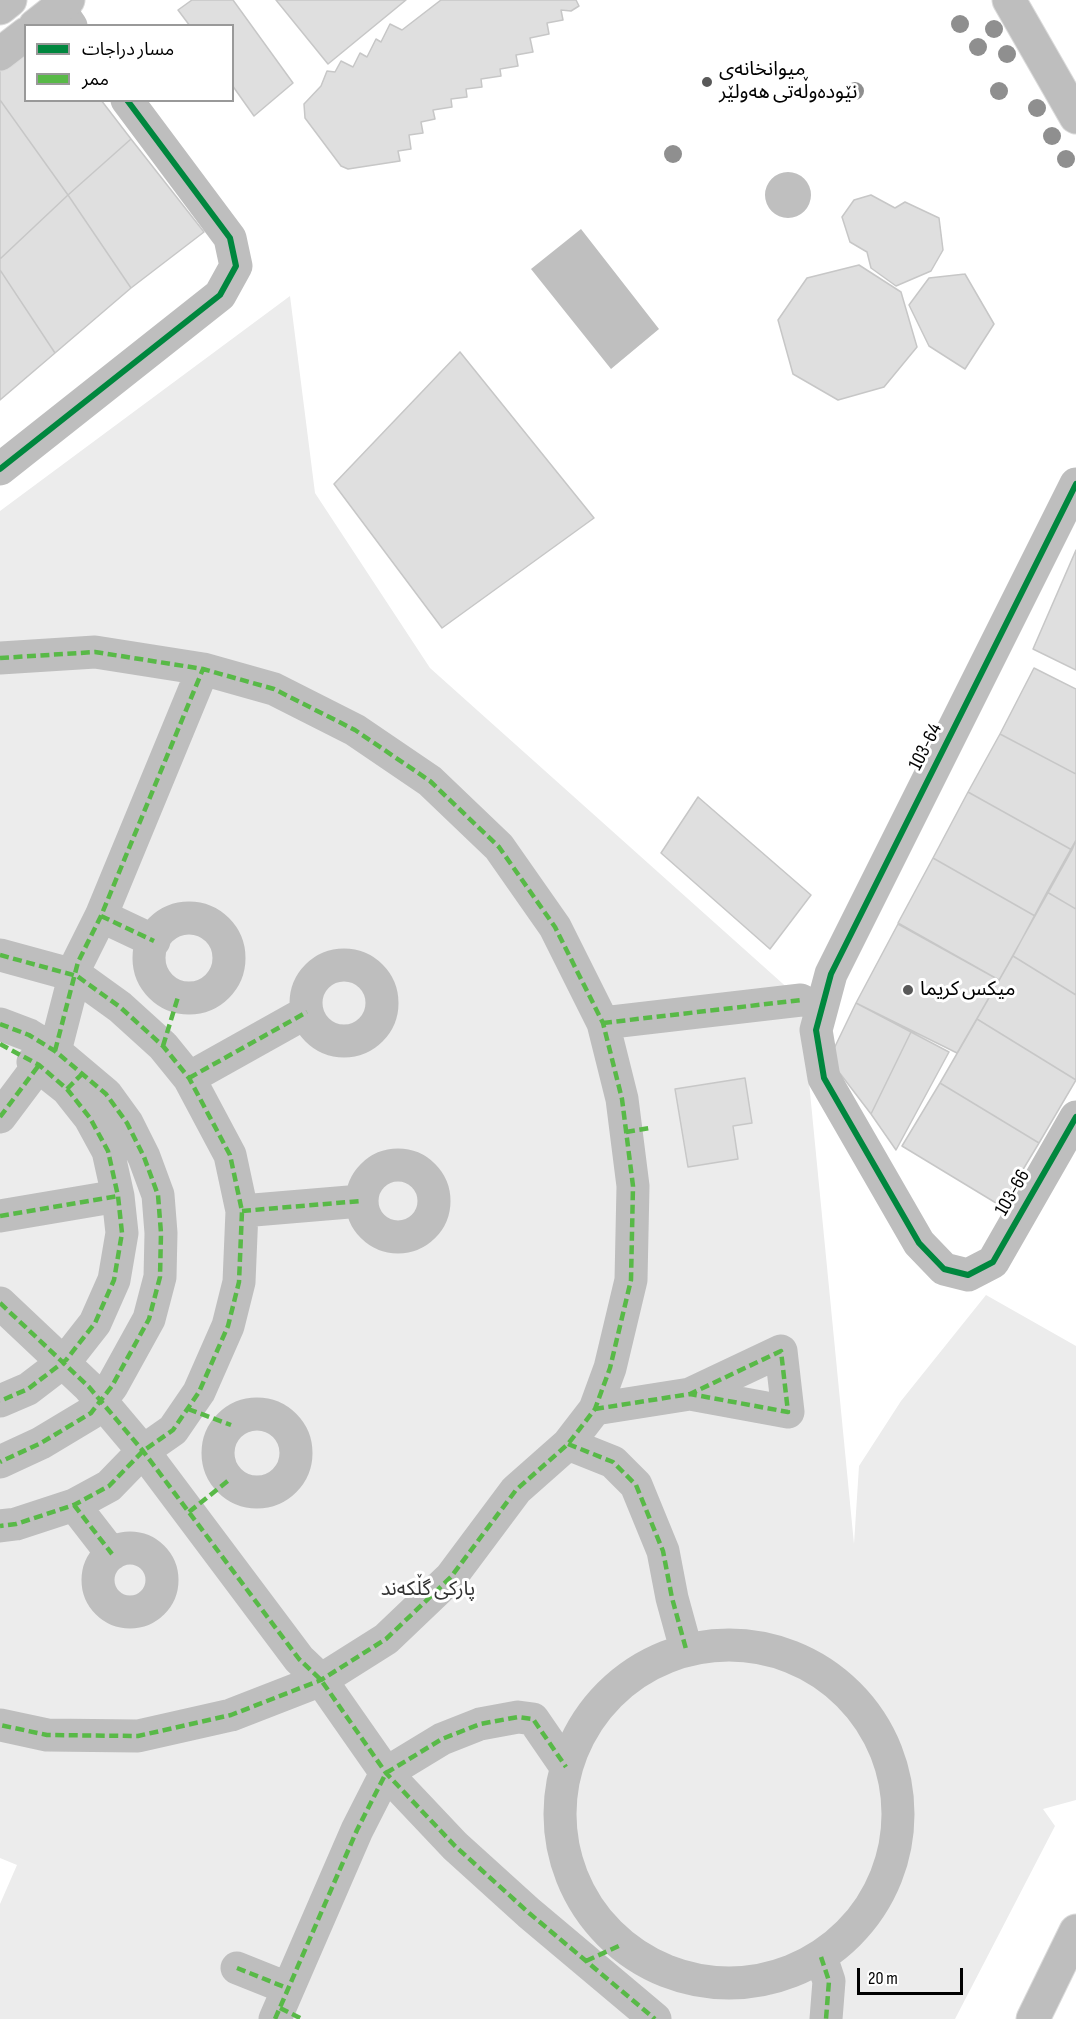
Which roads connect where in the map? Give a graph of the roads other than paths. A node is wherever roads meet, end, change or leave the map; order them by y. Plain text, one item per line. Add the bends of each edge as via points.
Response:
1 (10, 0) edge
2 (1010, 0) edge
3 (0, 8) edge
4 (24, 35) edge
5 (0, 54) edge
6 (129, 102) edge
7 (1076, 117) edge
8 (0, 469) edge
9 (1076, 484) edge
10 (0, 658) edge
11 (203, 669) junction
12 (101, 916) junction
13 (154, 941) junction
14 (0, 955) edge
15 (74, 975) junction
16 (178, 997) junction
17 (801, 1000) dead end
18 (307, 1012) dead end
19 (603, 1023) junction
20 (24, 1046) edge
21 (163, 1046) junction
22 (189, 1078) junction
23 (75, 1081) junction
24 (0, 1117) edge
25 (1076, 1117) edge
26 (118, 1196) junction
27 (361, 1201) dead end
28 (242, 1212) junction
29 (0, 1216) edge
30 (968, 1275) joint
31 (0, 1303) edge
32 (63, 1362) junction
33 (690, 1394) dead end
34 (0, 1401) edge
35 (101, 1401) junction
36 (188, 1409) junction
37 (595, 1409) junction
38 (231, 1425) junction
39 (568, 1444) junction
40 (143, 1451) junction
41 (0, 1462) edge
42 (229, 1480) junction
43 (74, 1505) junction
44 (189, 1512) junction
45 (0, 1526) edge
46 (112, 1554) dead end
47 (686, 1649) junction
48 (321, 1680) junction
49 (0, 1725) edge
50 (566, 1767) junction
51 (386, 1773) junction
52 (1076, 1931) edge
53 (621, 1945) junction
54 (821, 1957) junction
55 (586, 1960) junction
56 (237, 1968) dead end
57 (286, 2009) edge
58 (655, 2019) edge
59 (826, 2019) edge
60 (1032, 2019) edge

1 - 3 street
2 - 7 street
4 - 5 street
6 - 8 street via 230,237 237,266 220,295
9 - 30 street, 103-64 via 831,974 816,1030 824,1078 919,1243 944,1269
10 - 11 street via 95,652
11 - 12 street
11 - 19 street via 274,689 355,730 430,781 499,847 555,927
12 - 13 street
12 - 15 street
13 - 16 street via 149,955 155,980
13 - 16 street via 170,923 195,919 218,931 226,943 229,955 222,981 202,997
14 - 15 street
15 - 20 street
15 - 21 street via 120,1007
16 - 21 street
17 - 19 street
18 - 22 street
19 - 37 street via 622,1100 638,1130 631,1280 610,1368
20 - 23 street
20 - 24 street
21 - 22 street
22 - 28 street via 230,1155
23 - 26 street via 108,1151
23 - 35 street via 106,1094 128,1123 158,1195 160,1277 149,1319 133,1353
25 - 30 street, 103-66 via 993,1262
26 - 29 street
26 - 32 street via 122,1233 114,1280 95,1323
27 - 28 street
28 - 36 street via 239,1282 228,1326
31 - 32 street
32 - 34 street via 28,1389
32 - 35 street
33 - 37 street
35 - 40 street
35 - 41 street via 68,1428
36 - 38 street
36 - 40 street via 173,1430
37 - 39 street
38 - 42 street via 219,1446 219,1458
38 - 42 street via 242,1417 268,1415 289,1430 297,1455 291,1473 277,1487 252,1492
39 - 47 street via 614,1462 636,1485 663,1551
39 - 48 street via 516,1490 452,1577 386,1639
40 - 43 street via 110,1486
40 - 44 street
42 - 44 street
43 - 45 street
43 - 46 street
44 - 48 street via 299,1659
47 - 50 street via 646,1666 610,1692 583,1727
47 - 54 street via 734,1644 781,1652 823,1673 859,1705 884,1746 897,1792 897,1840 883,1885 857,1926
48 - 49 street via 231,1715 138,1736 47,1735
48 - 51 street
50 - 51 street via 532,1719 518,1717 480,1724 442,1739
50 - 53 street via 560,1816 570,1873 589,1908
51 - 55 street via 455,1846
51 - 57 street via 357,1830
52 - 60 street
53 - 54 street via 667,1972 719,1983 772,1978
53 - 55 street
54 - 59 street via 829,1981
55 - 58 street
56 - 57 street

